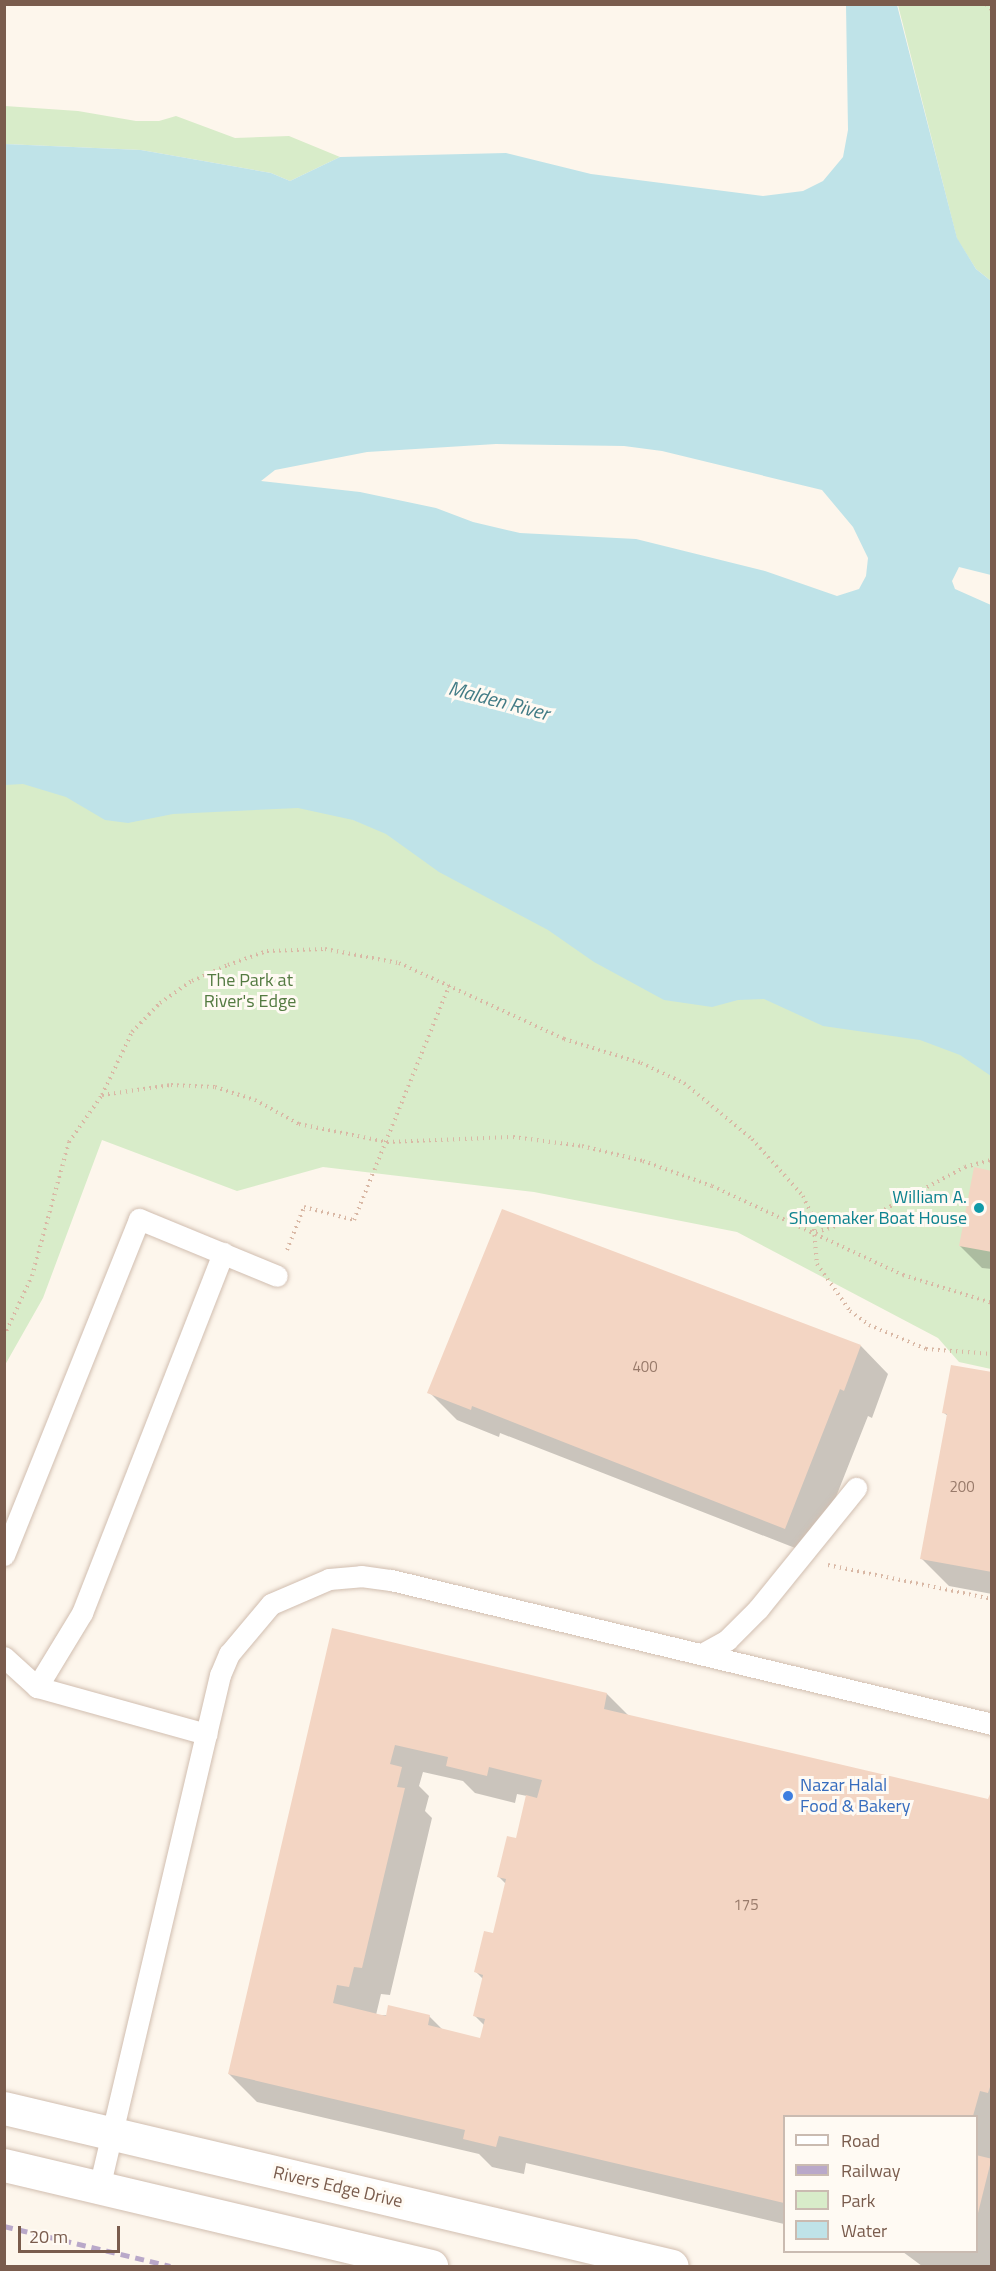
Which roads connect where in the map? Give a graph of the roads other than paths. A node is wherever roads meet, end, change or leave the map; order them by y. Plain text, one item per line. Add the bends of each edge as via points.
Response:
1 (223, 1253) junction
2 (277, 1276) road end
3 (856, 1488) dead end
4 (4, 1555) edge
5 (702, 1654) junction
6 (4, 1657) edge
7 (37, 1687) junction
8 (992, 1724) edge
9 (207, 1734) junction
10 (4, 2108) edge
11 (112, 2133) junction
12 (4, 2165) edge
13 (99, 2188) junction
14 (431, 2266) edge
15 (672, 2266) edge

1 - 2 lane
1 - 4 lane via 139,1219
1 - 7 lane via 82,1613
3 - 5 lane via 758,1609 727,1640
5 - 8 lane
5 - 9 lane via 391,1580 361,1576 329,1579 271,1604 250,1625 224,1664
6 - 7 lane
7 - 9 lane
9 - 11 lane
10 - 11 main road, Rivers Edge Drive
11 - 13 lane
11 - 15 main road, Rivers Edge Drive
12 - 13 main road
13 - 14 main road

